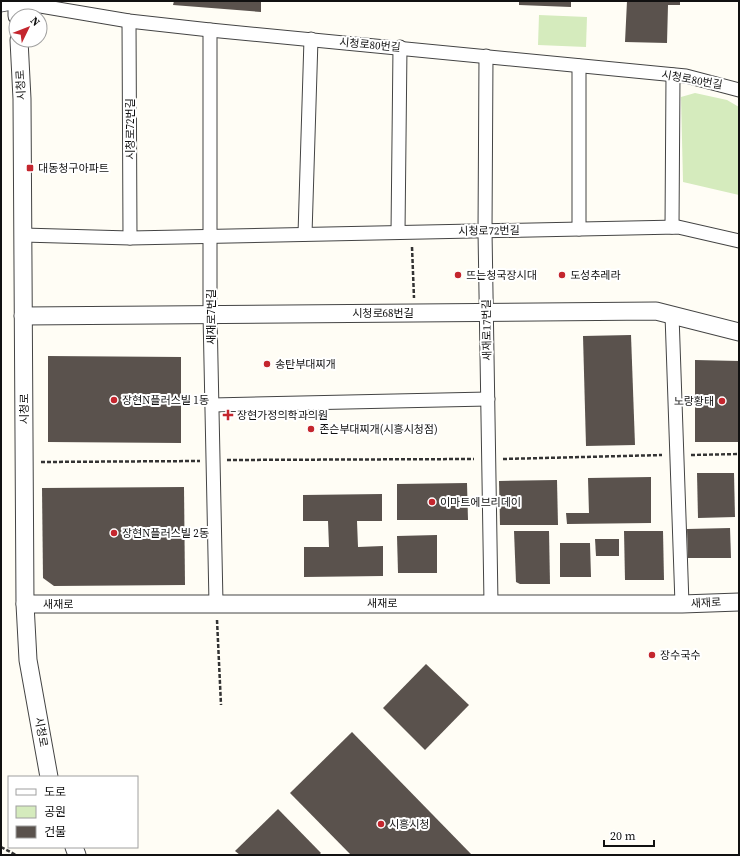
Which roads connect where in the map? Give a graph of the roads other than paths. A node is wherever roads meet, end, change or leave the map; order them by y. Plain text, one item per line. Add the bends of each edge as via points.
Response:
1 (13, 6) edge
2 (129, 21) junction
3 (210, 30) junction
4 (311, 39) junction
5 (400, 47) junction
6 (19, 48) edge
7 (486, 56) junction
8 (579, 66) junction
9 (672, 75) junction
10 (739, 90) edge
11 (672, 227) junction
12 (579, 229) junction
13 (485, 231) junction
14 (398, 232) junction
15 (305, 234) junction
16 (23, 235) junction
17 (211, 236) junction
18 (130, 238) junction
19 (739, 241) edge
20 (487, 312) junction
21 (210, 314) junction
22 (672, 315) junction
23 (23, 316) junction
24 (739, 332) edge
25 (488, 399) junction
26 (212, 405) junction
27 (739, 602) edge
28 (216, 603) junction
29 (491, 603) junction
30 (25, 604) junction
31 (682, 604) junction
32 (49, 776) edge

1 - 2 street, 시청로80번길
2 - 3 street, 시청로80번길
2 - 18 street, 시청로72번길
3 - 4 street, 시청로80번길
3 - 17 street, 새재로7번길
4 - 5 street, 시청로80번길
4 - 15 street
5 - 7 street, 시청로80번길
5 - 14 street
6 - 16 street, 시청로
7 - 8 street, 시청로80번길
7 - 13 street, 새재로17번길
8 - 9 street, 시청로80번길
8 - 12 street
9 - 10 street, 시청로80번길 via 686,76
9 - 11 street
11 - 12 street, 시청로72번길
11 - 19 street, 시청로72번길
12 - 13 street, 시청로72번길
13 - 14 street, 시청로72번길
13 - 20 street, 새재로17번길
14 - 15 street, 시청로72번길
15 - 17 street, 시청로72번길
16 - 18 street, 시청로72번길
16 - 23 street, 시청로
17 - 18 street, 시청로72번길
17 - 21 street, 새재로7번길
20 - 21 street, 시청로68번길
20 - 22 street, 시청로68번길 via 656,311
20 - 25 street, 새재로17번길
21 - 23 street, 시청로68번길
21 - 26 street, 새재로7번길
22 - 24 street, 시청로68번길
22 - 31 street
23 - 30 street, 시청로
25 - 26 street
25 - 29 street, 새재로17번길
26 - 28 street, 새재로7번길
27 - 31 street, 새재로
28 - 29 street, 새재로
28 - 30 street, 새재로
29 - 31 street, 새재로
30 - 32 street, 시청로 via 28,660

